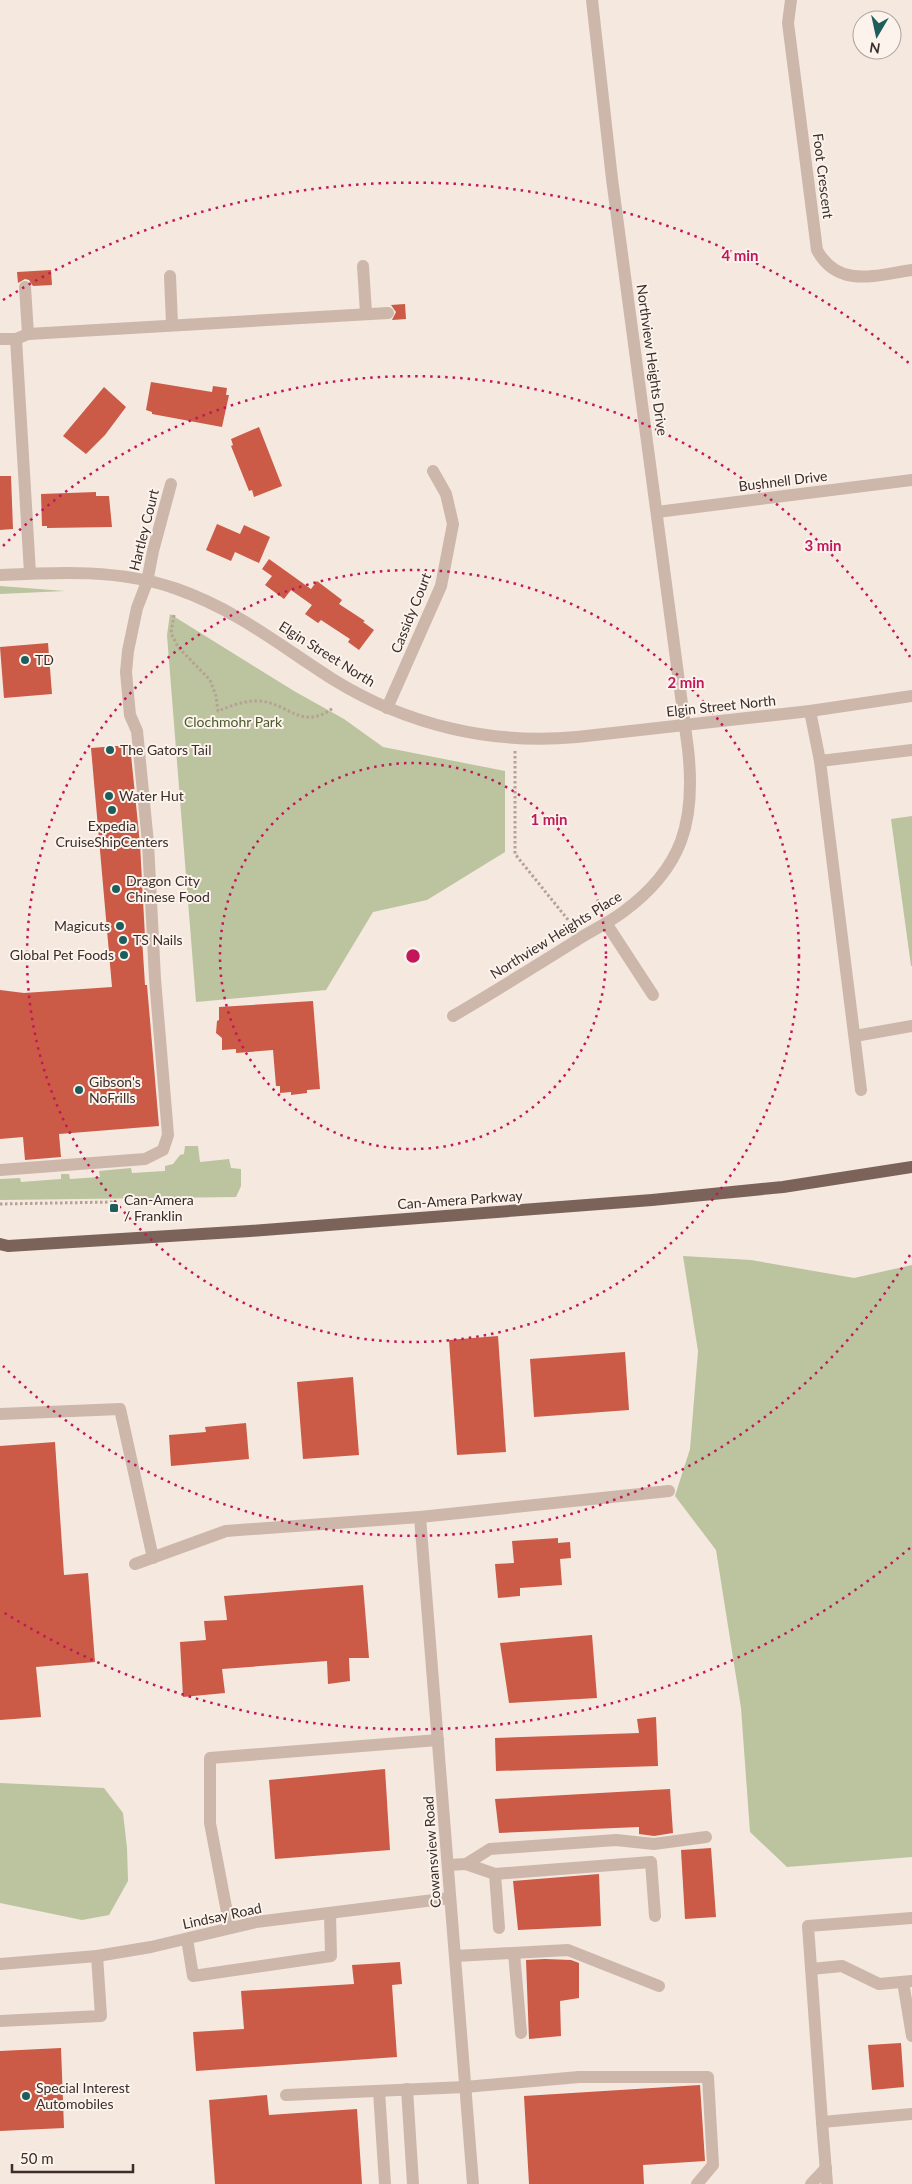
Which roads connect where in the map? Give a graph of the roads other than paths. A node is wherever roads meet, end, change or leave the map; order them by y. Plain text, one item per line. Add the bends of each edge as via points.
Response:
1 (592, 0) edge
2 (791, 0) edge
3 (363, 266) dead end
4 (912, 270) edge
5 (170, 276) dead end
6 (25, 287) dead end
7 (366, 313) junction
8 (388, 313) dead end
9 (172, 324) junction
10 (22, 336) junction
11 (0, 339) edge
12 (433, 471) dead end
13 (912, 480) edge
14 (171, 484) dead end
15 (658, 512) junction
16 (30, 574) junction
17 (0, 575) edge
18 (147, 582) junction
19 (912, 696) edge
20 (387, 708) junction
21 (810, 711) junction
22 (685, 724) junction
23 (912, 750) edge
24 (820, 761) junction
25 (606, 923) junction
26 (653, 995) dead end
27 (453, 1016) dead end
28 (912, 1026) edge
29 (855, 1036) junction
30 (861, 1090) dead end
31 (912, 1167) edge
32 (0, 1170) edge
33 (3, 1247) edge
34 (0, 1414) edge
35 (669, 1490) dead end
36 (420, 1517) junction
37 (153, 1558) junction
38 (135, 1564) dead end
39 (438, 1740) junction
40 (706, 1837) dead end
41 (466, 1864) junction
42 (448, 1865) junction
43 (495, 1874) junction
44 (450, 1898) junction
45 (330, 1913) junction
46 (655, 1916) dead end
47 (912, 1918) edge
48 (230, 1928) junction
49 (499, 1928) dead end
50 (187, 1939) junction
51 (514, 1953) junction
52 (97, 1956) junction
53 (455, 1956) junction
54 (0, 1964) edge
55 (812, 1970) junction
56 (908, 1982) edge
57 (659, 1986) dead end
58 (0, 2021) edge
59 (521, 2033) dead end
60 (912, 2036) edge
61 (466, 2087) junction
62 (406, 2090) junction
63 (379, 2091) junction
64 (286, 2095) dead end
65 (912, 2114) edge
66 (822, 2122) junction
67 (826, 2168) junction
68 (384, 2184) edge
69 (413, 2184) edge
70 (473, 2184) edge
71 (697, 2184) edge
72 (811, 2184) edge
73 (827, 2184) edge

1 - 15 street, Northview Heights Drive via 612,179
2 - 4 street, Foot Crescent via 788,23 817,250 831,269 857,277
3 - 7 street
5 - 9 street
6 - 10 street
7 - 8 street
7 - 9 street
9 - 10 street
10 - 11 street
10 - 16 street
12 - 20 street, Cassidy Court via 446,494 452,524 441,586
13 - 15 street, Bushnell Drive
14 - 18 street, Hartley Court
15 - 22 street, Northview Heights Drive
16 - 17 street, Elgin Street North
16 - 18 street, Elgin Street North via 94,573
18 - 20 street, Elgin Street North via 174,588 221,607 260,629 341,684
18 - 32 street, Hartley Court via 137,608 126,672 130,715 137,731 147,833 168,1135 163,1150 145,1159
19 - 21 street, Elgin Street North
20 - 22 street, Elgin Street North via 443,727 515,739 555,739
21 - 22 street, Elgin Street North
21 - 24 street
22 - 25 street, Northview Heights Place via 691,795 684,836 665,872 642,897
23 - 24 street
24 - 29 street
25 - 26 street
25 - 27 street, Northview Heights Place
28 - 29 street
29 - 30 street
31 - 33 main road, Can-Amera Parkway via 783,1187 643,1201 250,1232
34 - 37 street via 120,1409
35 - 36 street
36 - 37 street via 226,1531
36 - 39 street, Cowansview Road
37 - 38 street
39 - 42 street, Cowansview Road
39 - 48 street via 210,1758 210,1823
40 - 41 street via 654,1844 616,1840 490,1849
41 - 42 street
41 - 43 street
42 - 44 street, Cowansview Road
43 - 46 street via 650,1862
43 - 49 street
44 - 45 street, Lindsay Road
44 - 53 street, Cowansview Road
45 - 48 street, Lindsay Road
45 - 50 street via 331,1956 193,1976
47 - 55 street via 808,1926
48 - 50 street, Lindsay Road
50 - 52 street, Lindsay Road
51 - 53 street
51 - 57 street via 568,1950
51 - 59 street
52 - 54 street, Lindsay Road
52 - 58 street via 101,2016
53 - 61 street, Cowansview Road
55 - 56 street via 842,1966 879,1984
55 - 66 street
56 - 60 street
61 - 62 street
61 - 70 street, Cowansview Road
61 - 71 street via 579,2077 708,2077 713,2165
62 - 63 street
62 - 69 street
63 - 64 street
63 - 68 street
65 - 66 street
66 - 67 street
67 - 72 street
67 - 73 street

